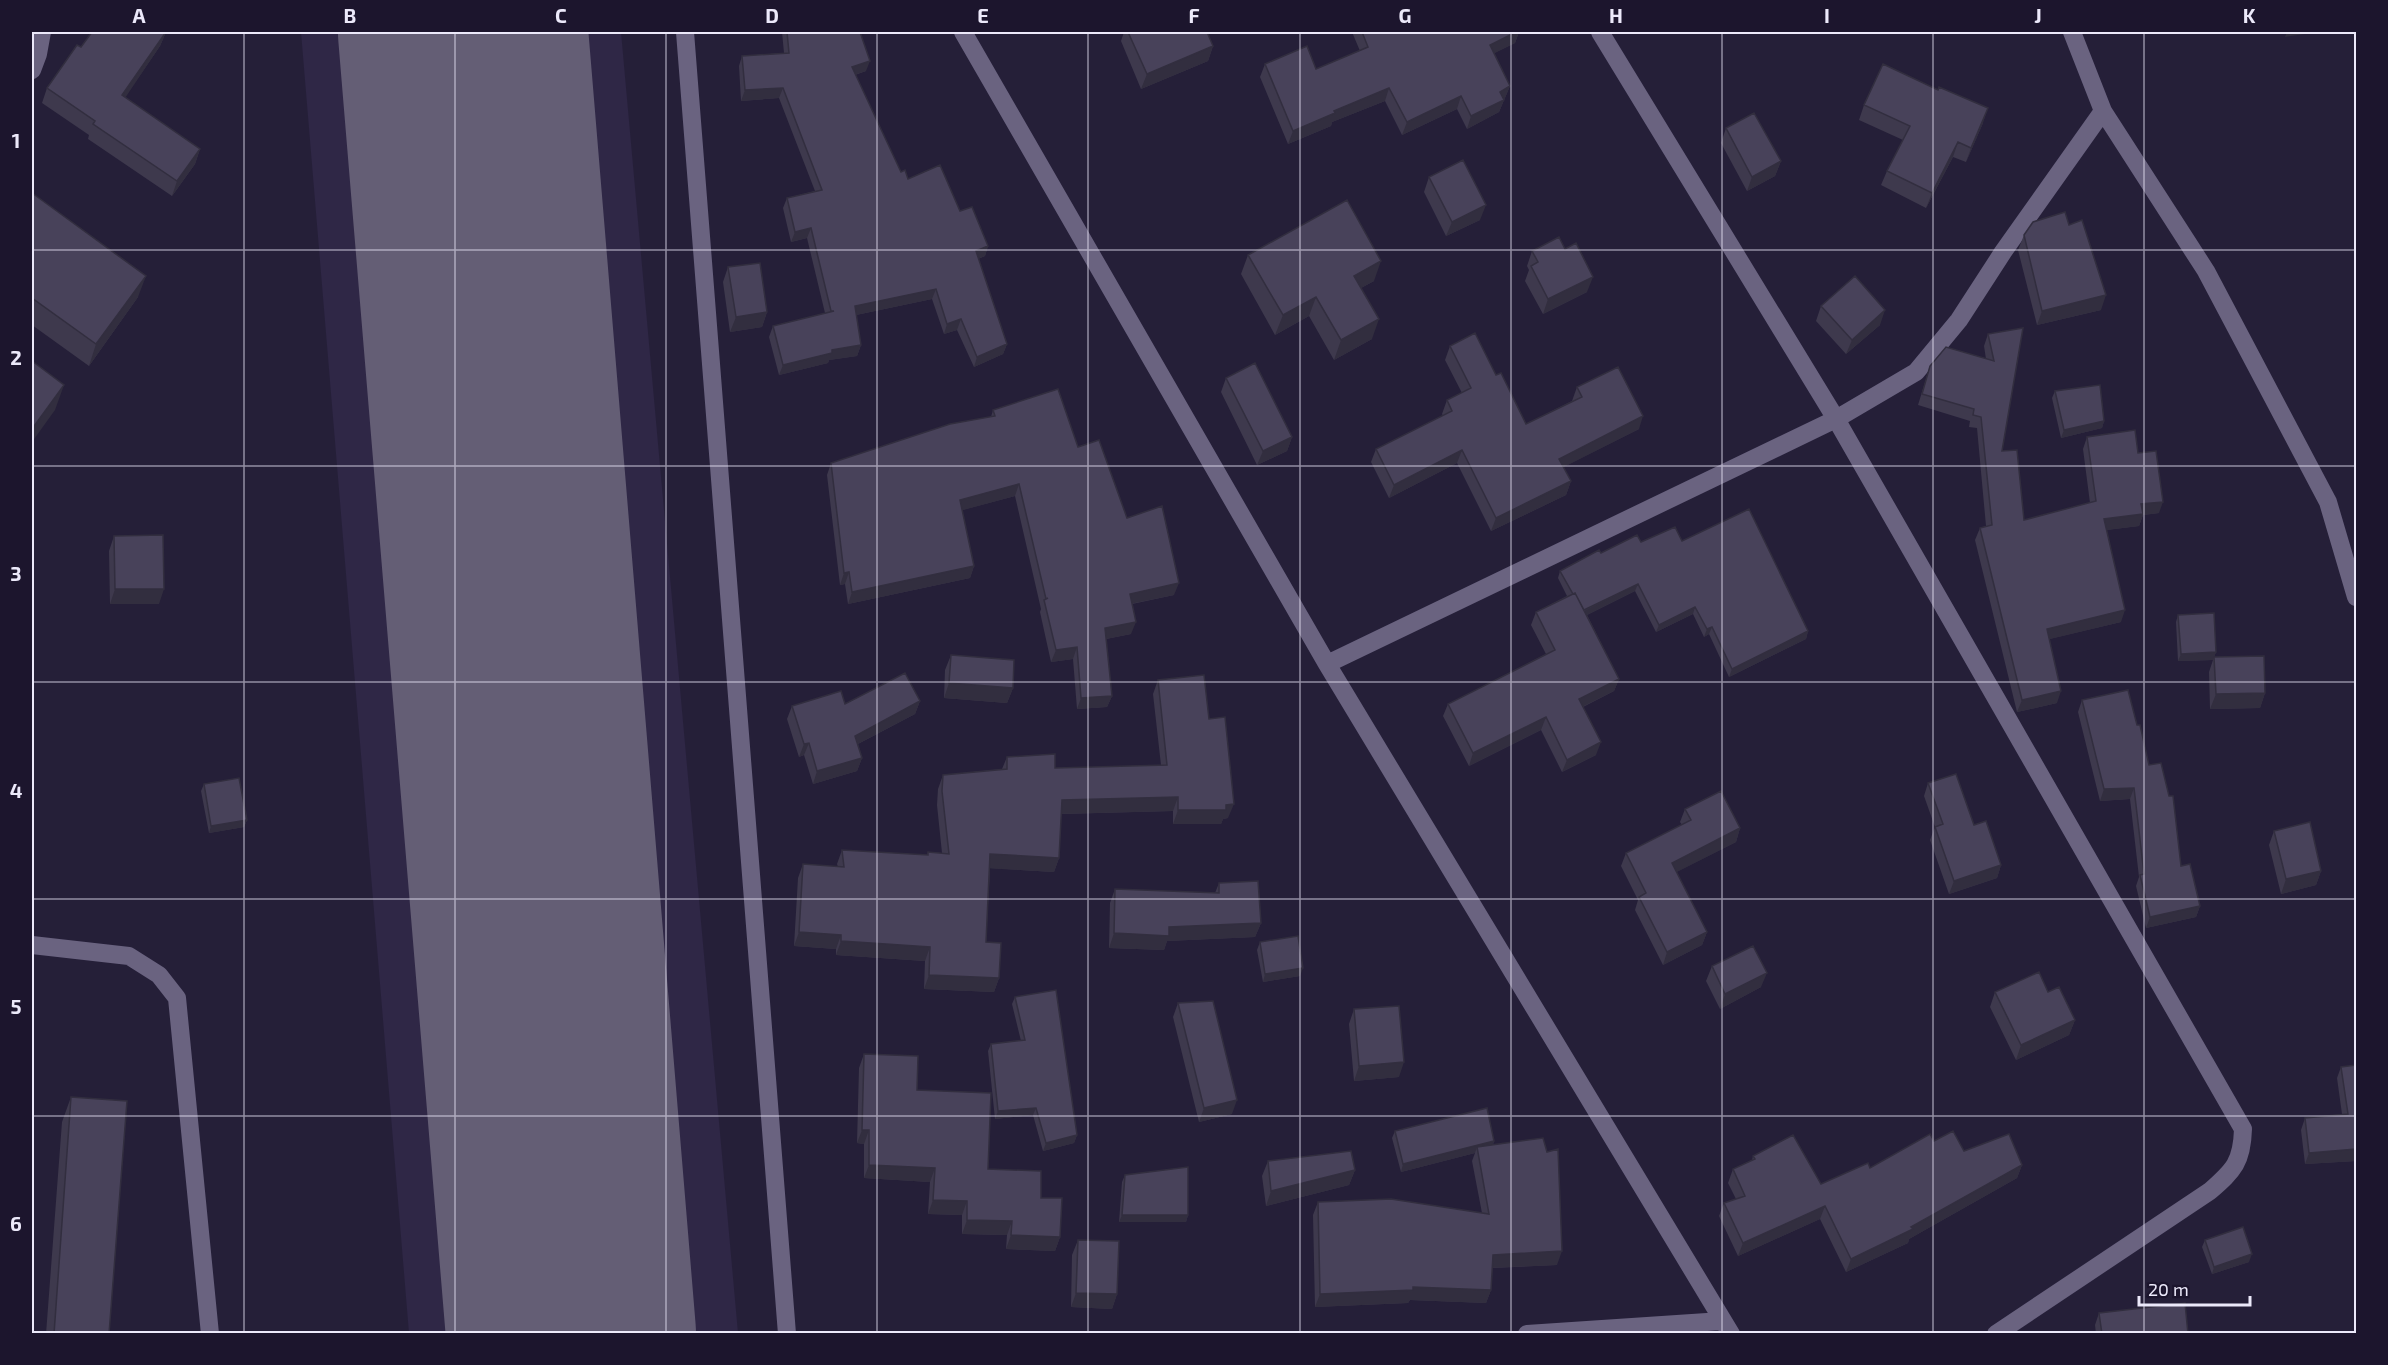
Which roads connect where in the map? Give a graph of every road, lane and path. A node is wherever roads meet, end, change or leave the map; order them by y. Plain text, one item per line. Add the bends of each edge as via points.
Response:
1 (42, 32) edge
2 (685, 32) edge
3 (963, 32) edge
4 (1600, 32) edge
5 (2072, 32) edge
6 (32, 70) edge
7 (2103, 111) junction
8 (1836, 419) junction
9 (2356, 597) edge
10 (1328, 664) junction
11 (32, 945) edge
12 (1726, 1327) edge
13 (210, 1334) edge
14 (787, 1334) edge
15 (1527, 1334) edge
16 (1996, 1334) edge

1 - 6 street
2 - 14 street
3 - 10 street
4 - 8 street
5 - 7 street
7 - 8 street via 1959,320 1916,372
7 - 9 street via 2206,271 2328,502
8 - 10 street
8 - 16 street via 2243,1129 2242,1151 2233,1171 2210,1191
10 - 12 street
11 - 13 street via 129,956 159,975 177,998
12 - 15 street

